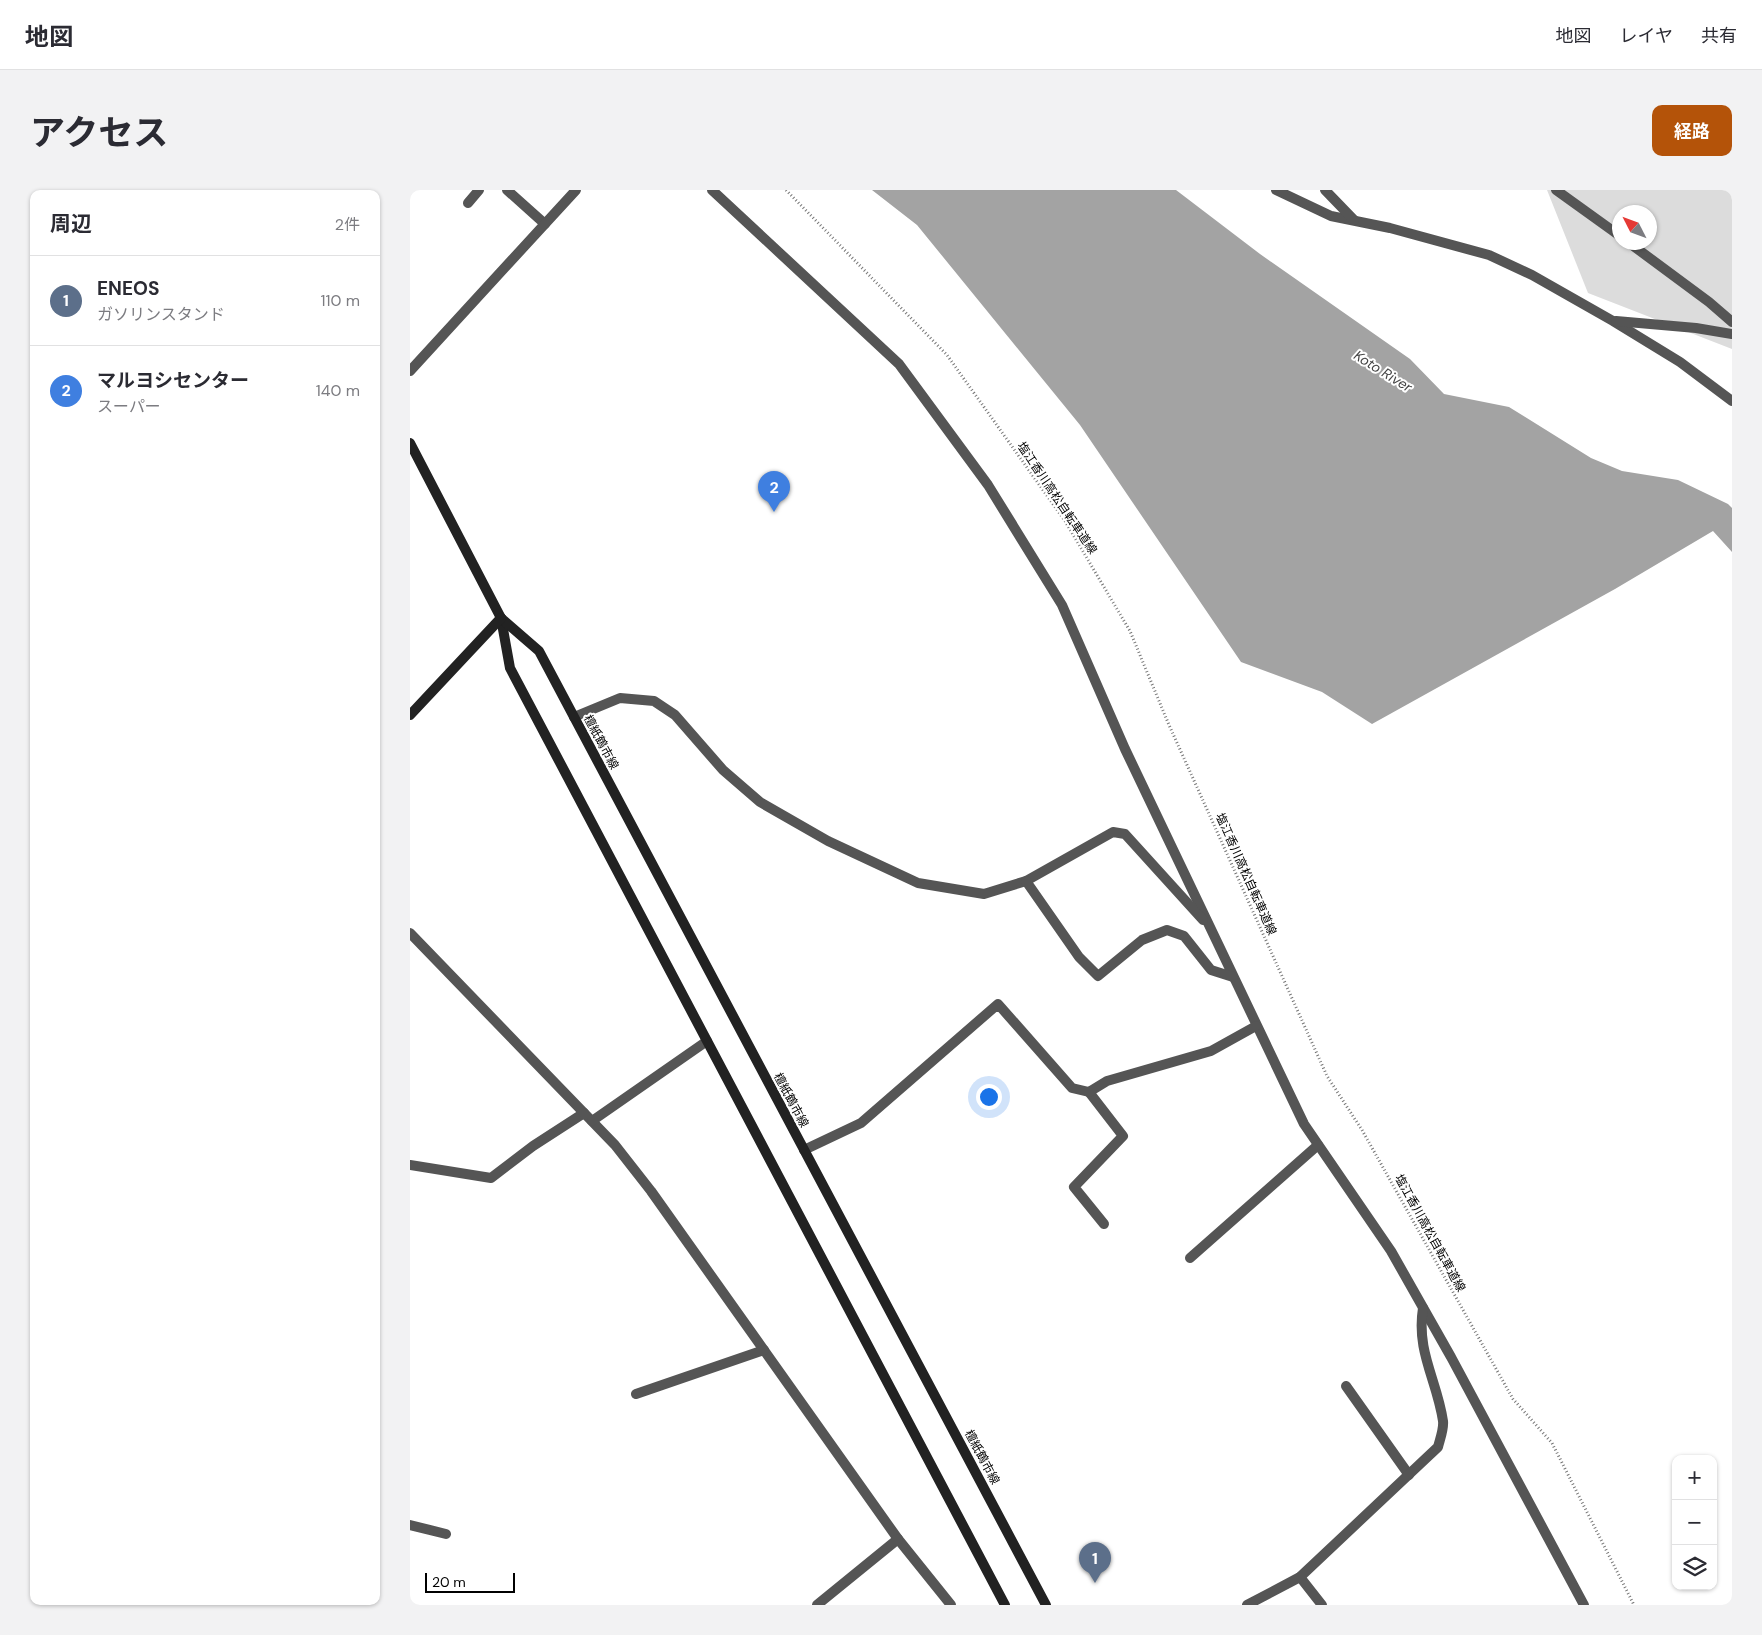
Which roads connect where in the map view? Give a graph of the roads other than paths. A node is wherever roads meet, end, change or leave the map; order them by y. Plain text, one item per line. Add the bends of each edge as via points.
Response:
1 (478, 190) edge
2 (507, 190) edge
3 (576, 190) edge
4 (712, 190) edge
5 (1276, 190) edge
6 (1325, 190) edge
7 (1556, 190) edge
8 (468, 203) dead end
9 (1354, 220) junction
10 (545, 224) junction
11 (1612, 230) edge
12 (1639, 250) edge
13 (1613, 321) junction
14 (1732, 322) edge
15 (1732, 334) edge
16 (410, 372) edge
17 (1732, 401) edge
18 (410, 443) edge
19 (501, 618) junction
20 (410, 715) edge
21 (574, 717) junction
22 (1026, 881) junction
23 (1208, 926) junction
24 (410, 933) edge
25 (1232, 977) junction
26 (1256, 1026) junction
27 (708, 1041) junction
28 (1090, 1092) junction
29 (584, 1113) junction
30 (592, 1121) junction
31 (1318, 1145) junction
32 (804, 1150) junction
33 (410, 1165) edge
34 (1104, 1224) dead end
35 (1190, 1258) dead end
36 (1423, 1308) junction
37 (764, 1350) junction
38 (1346, 1386) dead end
39 (636, 1394) dead end
40 (1409, 1475) junction
41 (410, 1525) edge
42 (446, 1534) dead end
43 (898, 1540) junction
44 (1300, 1577) junction
45 (817, 1605) edge
46 (951, 1605) edge
47 (1005, 1605) edge
48 (1046, 1605) edge
49 (1247, 1605) edge
50 (1322, 1605) edge
51 (1584, 1605) edge

1 - 8 street
2 - 10 street
3 - 10 street
4 - 23 street via 899,364 988,485 1062,605
5 - 9 street via 1331,216
6 - 9 street
7 - 11 street
9 - 13 street via 1489,255
10 - 16 street
12 - 14 street
13 - 15 street
13 - 17 street via 1680,362
18 - 19 main road, 檀紙鶴市線
19 - 20 main road
19 - 21 main road, 檀紙鶴市線 via 539,651
19 - 27 main road, 檀紙鶴市線 via 510,668
21 - 22 street via 620,698 654,701 675,715 722,770 760,802 828,840 918,883 984,894
21 - 32 main road, 檀紙鶴市線
22 - 23 street via 1113,832 1125,834
22 - 25 street via 1079,957 1098,976 1142,940 1167,930 1184,936 1211,970
23 - 25 street
24 - 29 street
25 - 26 street
26 - 28 street via 1211,1052 1107,1080
26 - 31 street via 1304,1124
27 - 30 street
27 - 47 main road, 檀紙鶴市線
28 - 32 street via 1072,1088 998,1004 861,1124
28 - 34 street via 1122,1136 1074,1187
29 - 30 street
29 - 33 street via 492,1178
30 - 37 street via 651,1191
31 - 35 street
31 - 36 street via 1391,1251
32 - 48 main road, 檀紙鶴市線
36 - 40 street via 1420,1327 1424,1357 1443,1422 1438,1447
36 - 51 street
37 - 39 street
37 - 43 street
38 - 40 street
40 - 44 street
41 - 42 street
43 - 45 street
43 - 46 street
44 - 49 street
44 - 50 street

